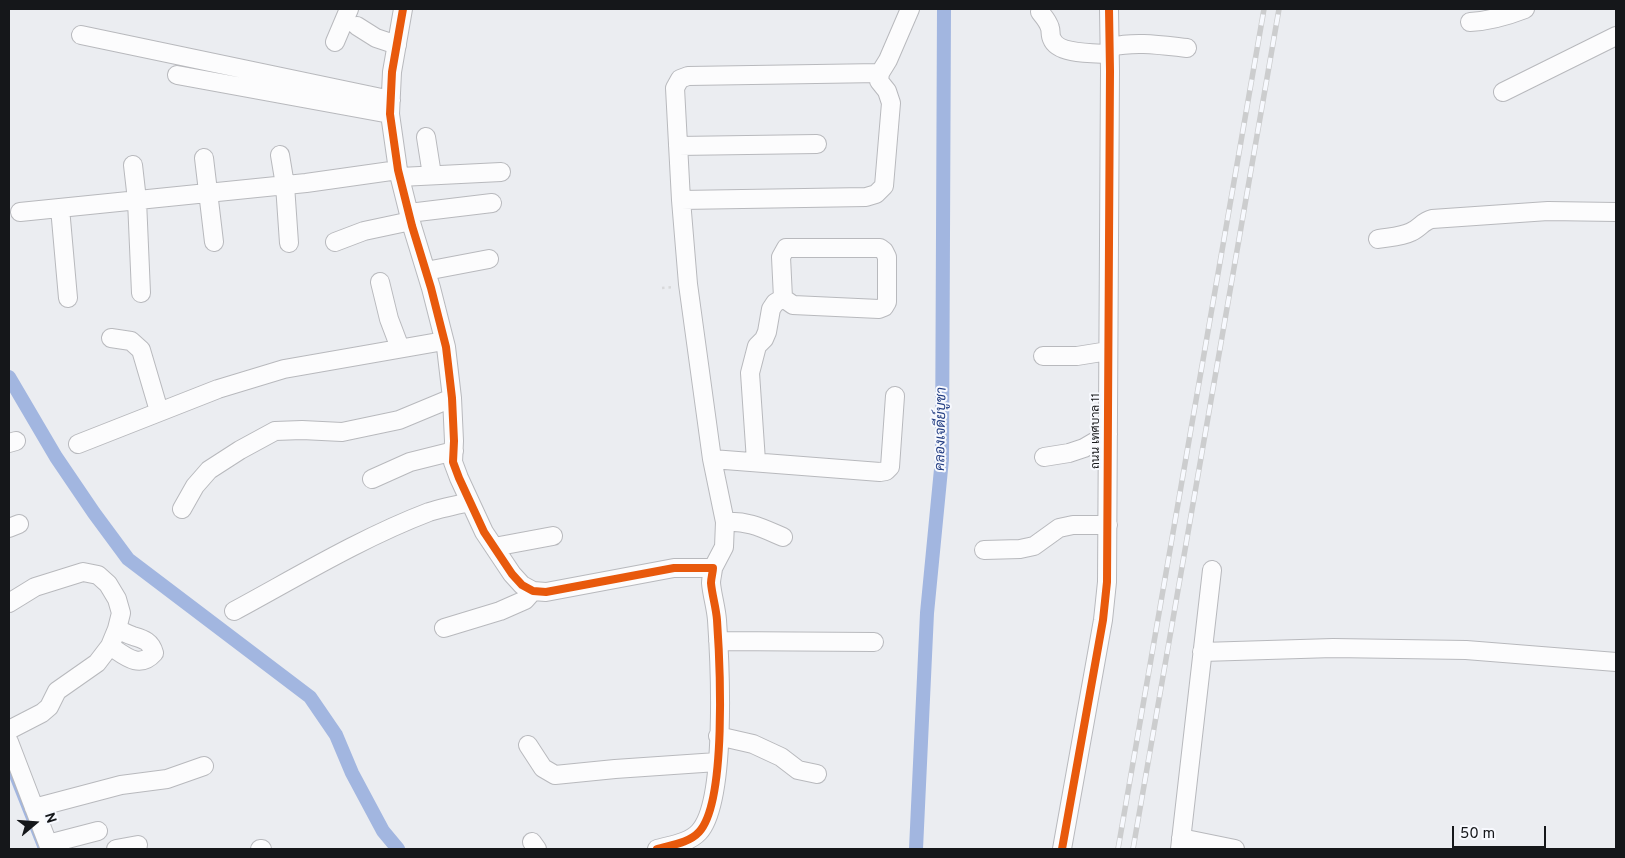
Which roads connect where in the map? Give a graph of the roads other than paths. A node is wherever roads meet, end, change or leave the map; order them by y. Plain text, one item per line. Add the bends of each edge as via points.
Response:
1 (349, 9) edge
2 (401, 9) edge
3 (910, 9) edge
4 (1109, 9) edge
5 (1525, 9) edge
6 (1040, 12) dead end
7 (1470, 22) dead end
8 (357, 26) dead end
9 (81, 35) dead end
10 (1616, 36) edge
11 (335, 42) dead end
12 (397, 45) junction
13 (1186, 48) dead end
14 (1110, 50) junction
15 (880, 73) junction
16 (177, 74) dead end
17 (1503, 92) dead end
18 (391, 107) junction
19 (426, 137) dead end
20 (817, 144) dead end
21 (678, 146) junction
22 (280, 154) dead end
23 (204, 158) dead end
24 (133, 165) dead end
25 (500, 172) dead end
26 (399, 174) junction
27 (432, 175) junction
28 (285, 185) junction
29 (207, 193) junction
30 (137, 200) junction
31 (681, 200) junction
32 (492, 203) dead end
33 (60, 208) junction
34 (20, 212) dead end
35 (1616, 212) edge
36 (410, 217) junction
37 (1378, 238) dead end
38 (214, 242) dead end
39 (335, 242) dead end
40 (289, 243) dead end
41 (489, 259) dead end
42 (426, 271) junction
43 (380, 282) dead end
44 (141, 293) dead end
45 (68, 298) dead end
46 (783, 298) junction
47 (111, 338) dead end
48 (444, 341) junction
49 (400, 348) junction
50 (1108, 351) junction
51 (1042, 356) dead end
52 (895, 396) dead end
53 (452, 398) junction
54 (159, 411) junction
55 (1108, 434) junction
56 (78, 444) dead end
57 (454, 451) junction
58 (1044, 457) dead end
59 (712, 458) junction
60 (756, 462) junction
61 (372, 479) dead end
62 (470, 502) junction
63 (182, 509) dead end
64 (725, 522) junction
65 (1108, 525) junction
66 (553, 536) dead end
67 (784, 537) dead end
68 (494, 547) junction
69 (984, 550) dead end
70 (714, 568) junction
71 (1212, 570) dead end
72 (533, 591) junction
73 (9, 603) edge
74 (234, 611) dead end
75 (444, 628) dead end
76 (117, 629) junction
77 (718, 640) junction
78 (874, 642) dead end
79 (110, 646) junction
80 (1202, 652) junction
81 (1616, 662) edge
82 (9, 730) edge
83 (718, 736) junction
84 (9, 742) edge
85 (528, 745) dead end
86 (717, 762) junction
87 (204, 766) dead end
88 (817, 774) dead end
89 (34, 808) junction
90 (98, 831) dead end
91 (1180, 844) edge
92 (138, 845) dead end
93 (49, 846) edge
94 (116, 849) edge
95 (657, 849) edge
96 (1062, 849) edge
97 (1235, 849) edge

1 - 11 street
2 - 12 street
3 - 15 street
4 - 14 street, ถนน เทศบาล 11
5 - 7 street via 1501,18
6 - 14 street via 1050,28 1051,39 1066,51
8 - 12 street via 376,38
9 - 18 street
10 - 17 street
12 - 18 street
13 - 14 street via 1150,43 1124,44
14 - 50 street, ถนน เทศบาล 11
15 - 21 street via 688,76 680,79 675,88
15 - 31 street via 879,82 891,103 884,186 876,194 866,197
16 - 18 street
18 - 26 street
19 - 27 street
20 - 21 street
21 - 31 street
22 - 28 street
23 - 29 street
24 - 30 street
25 - 27 street
26 - 27 street
26 - 28 street
26 - 36 street
28 - 29 street
28 - 40 street
29 - 30 street
29 - 38 street
30 - 33 street
30 - 44 street
31 - 59 street via 688,284
32 - 36 street
33 - 34 street
33 - 45 street
35 - 37 street via 1548,211 1432,218 1404,235
36 - 39 street
36 - 42 street
41 - 42 street
42 - 48 street
43 - 49 street
46 - 46 street via 793,305 879,309 887,302 887,257 880,248 786,248 781,257
46 - 60 street via 770,309 767,332 757,346 750,373
47 - 54 street via 131,341 141,350
48 - 49 street
48 - 53 street
49 - 54 street via 284,369 218,388
50 - 51 street via 1078,356
50 - 55 street, ถนน เทศบาล 11
52 - 60 street via 890,466 886,471
53 - 57 street
53 - 63 street via 400,420 342,432 275,431 210,470
54 - 56 street
55 - 58 street via 1084,448
55 - 65 street, ถนน เทศบาล 11
57 - 61 street via 410,462
57 - 62 street via 459,478
59 - 60 street
59 - 64 street
62 - 68 street
62 - 74 street via 430,512 375,536
64 - 67 street via 756,525
64 - 70 street via 724,546
65 - 69 street via 1059,528 1034,546
65 - 96 street, ถนน เทศบาล 11 via 1103,620
66 - 68 street
68 - 72 street via 522,586
70 - 72 street via 674,568 546,592
70 - 77 street via 711,582
71 - 80 street
72 - 75 street via 517,604
73 - 76 street via 35,587 58,579 83,572 98,575 117,599 121,613
76 - 79 street
76 - 79 street via 143,638 154,653 150,658 133,661
77 - 78 street
77 - 83 street
79 - 82 street via 97,663 58,692 49,707
80 - 81 street via 1333,648 1457,650
80 - 91 street
83 - 86 street
83 - 88 street via 753,744 781,757 798,770
84 - 89 street
85 - 86 street via 543,768 555,775
86 - 95 street via 708,818 699,832 686,841
87 - 89 street via 167,779 121,785
89 - 93 street
90 - 93 street
91 - 97 street
92 - 94 street

